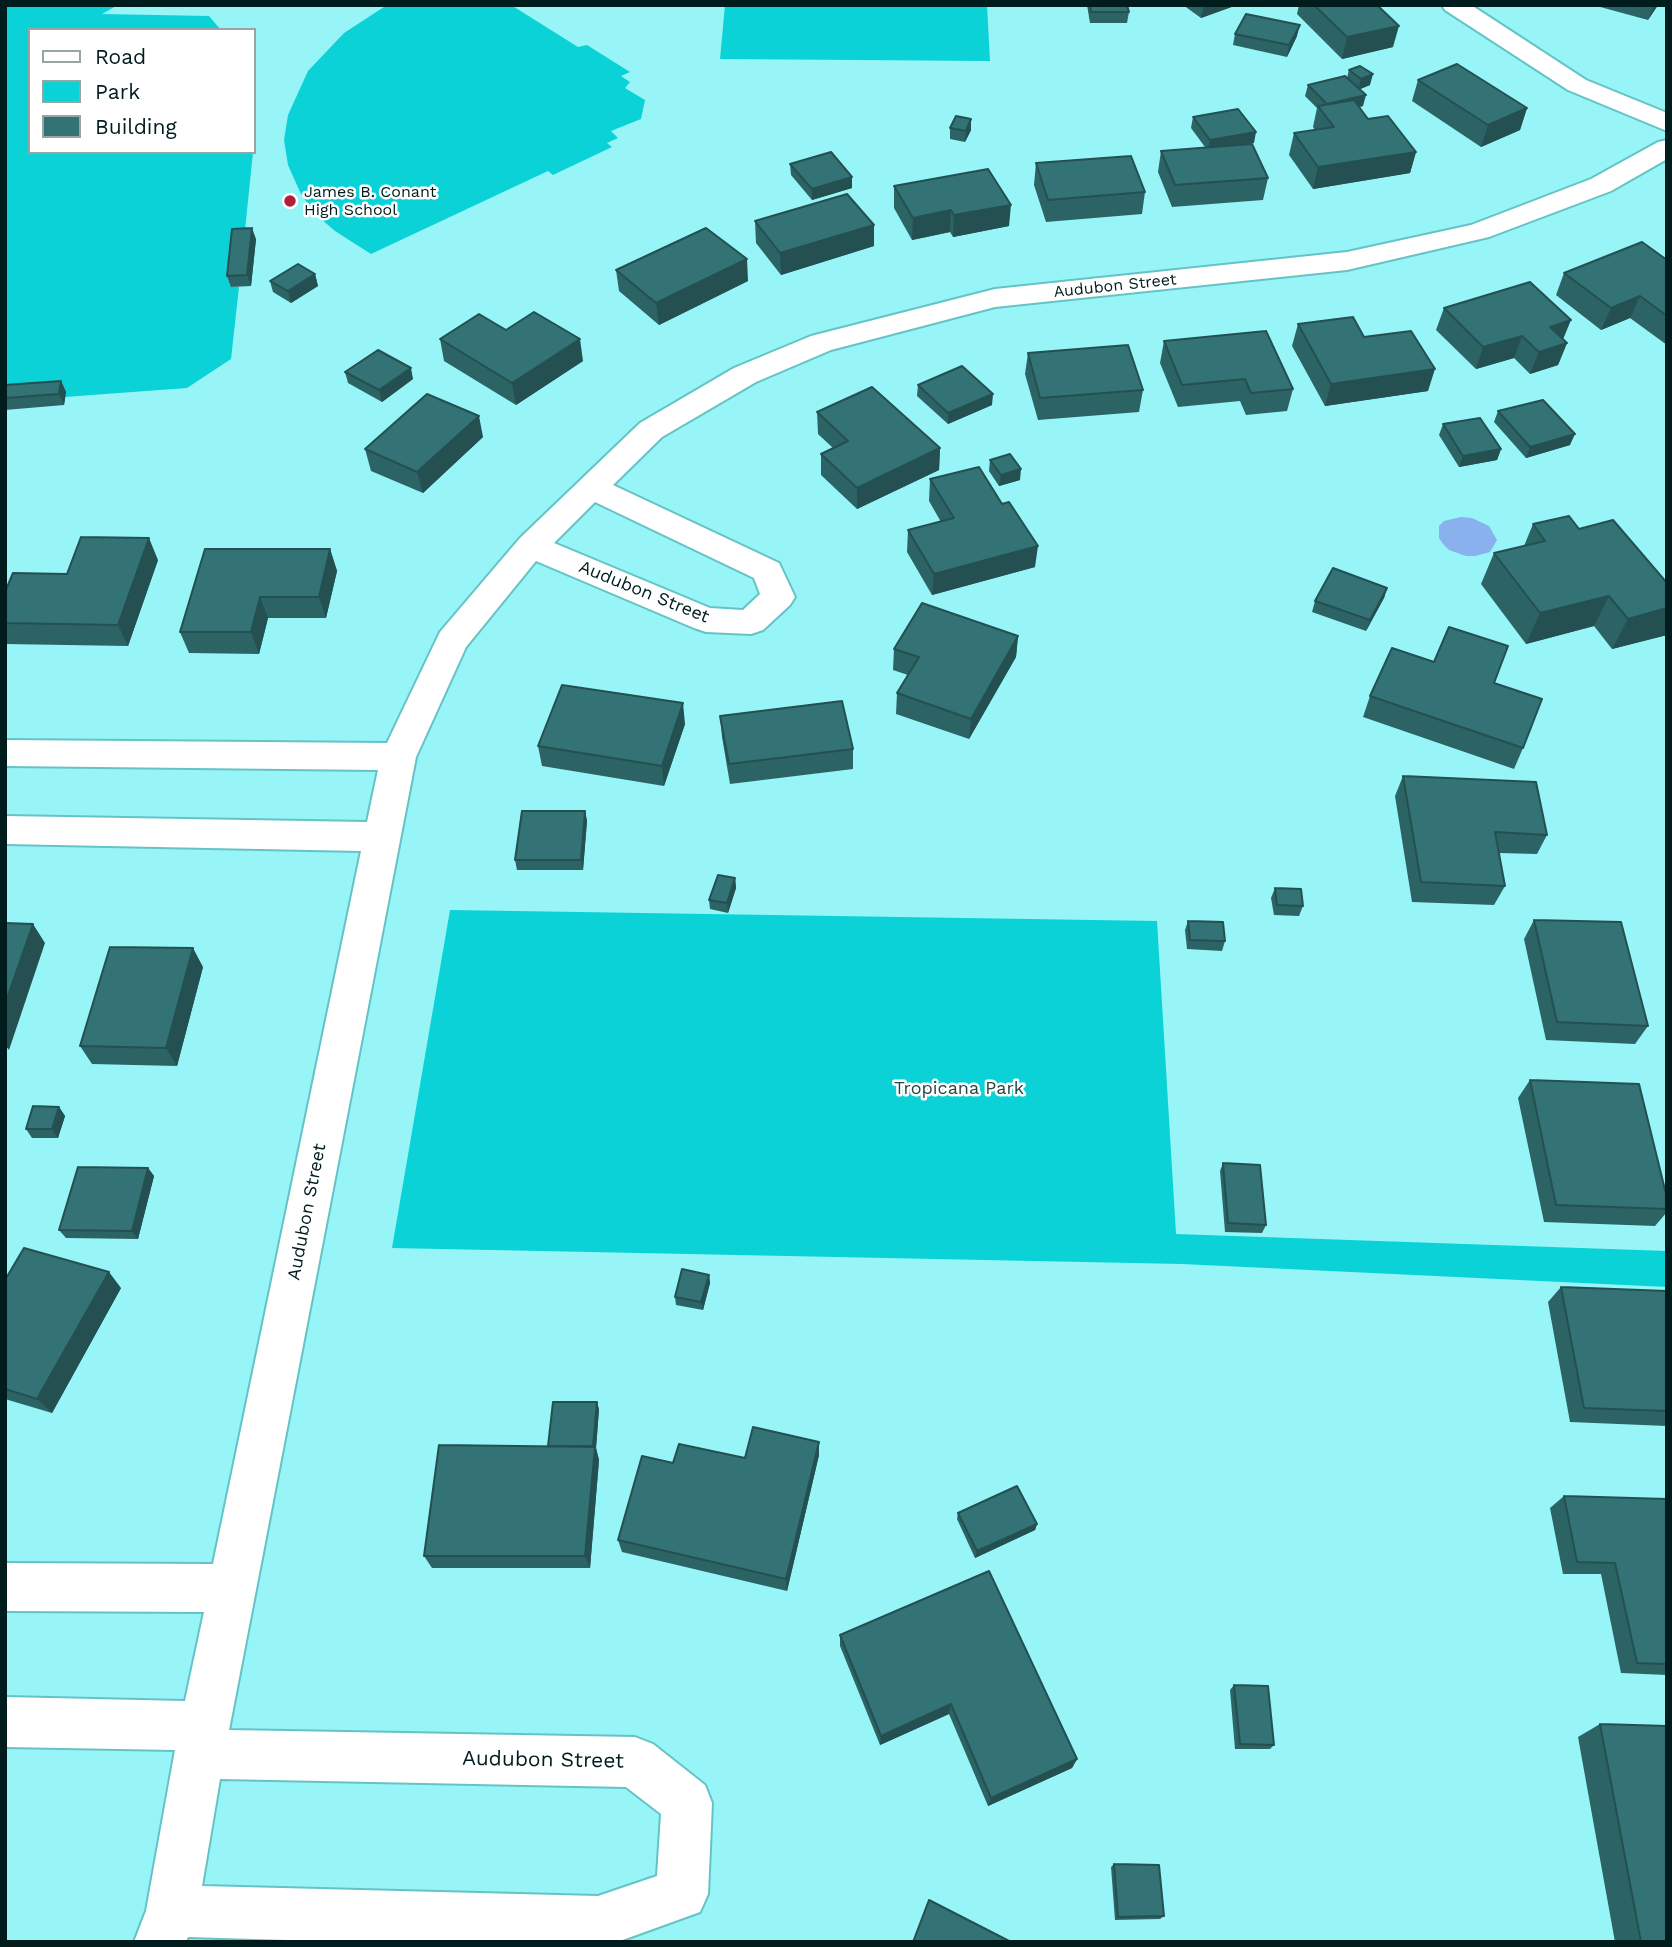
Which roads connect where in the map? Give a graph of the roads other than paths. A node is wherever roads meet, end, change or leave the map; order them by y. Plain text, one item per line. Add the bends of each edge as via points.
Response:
1 (1454, 5) edge
2 (1667, 123) edge
3 (1667, 148) edge
4 (592, 488) junction
5 (531, 546) junction
6 (5, 753) edge
7 (398, 757) junction
8 (5, 830) edge
9 (382, 837) junction
10 (5, 1587) edge
11 (232, 1588) junction
12 (5, 1722) edge
13 (202, 1740) junction
14 (166, 1926) edge

1 - 2 street via 1577,85
3 - 4 street, Audubon Street via 1601,185 1479,231 1347,261 995,299 821,343 745,375 651,430
4 - 5 street, Audubon Street
4 - 5 street, Audubon Street via 767,570 778,597 751,622 706,620
5 - 7 street, Audubon Street via 452,641
6 - 7 street
7 - 9 street, Audubon Street
8 - 9 street
9 - 11 street, Audubon Street
10 - 11 street
11 - 13 street, Audubon Street
12 - 13 street, Audubon Street
13 - 14 street, Audubon Street
13 - 14 street, Audubon Street via 635,1762 687,1803 681,1894 598,1922

